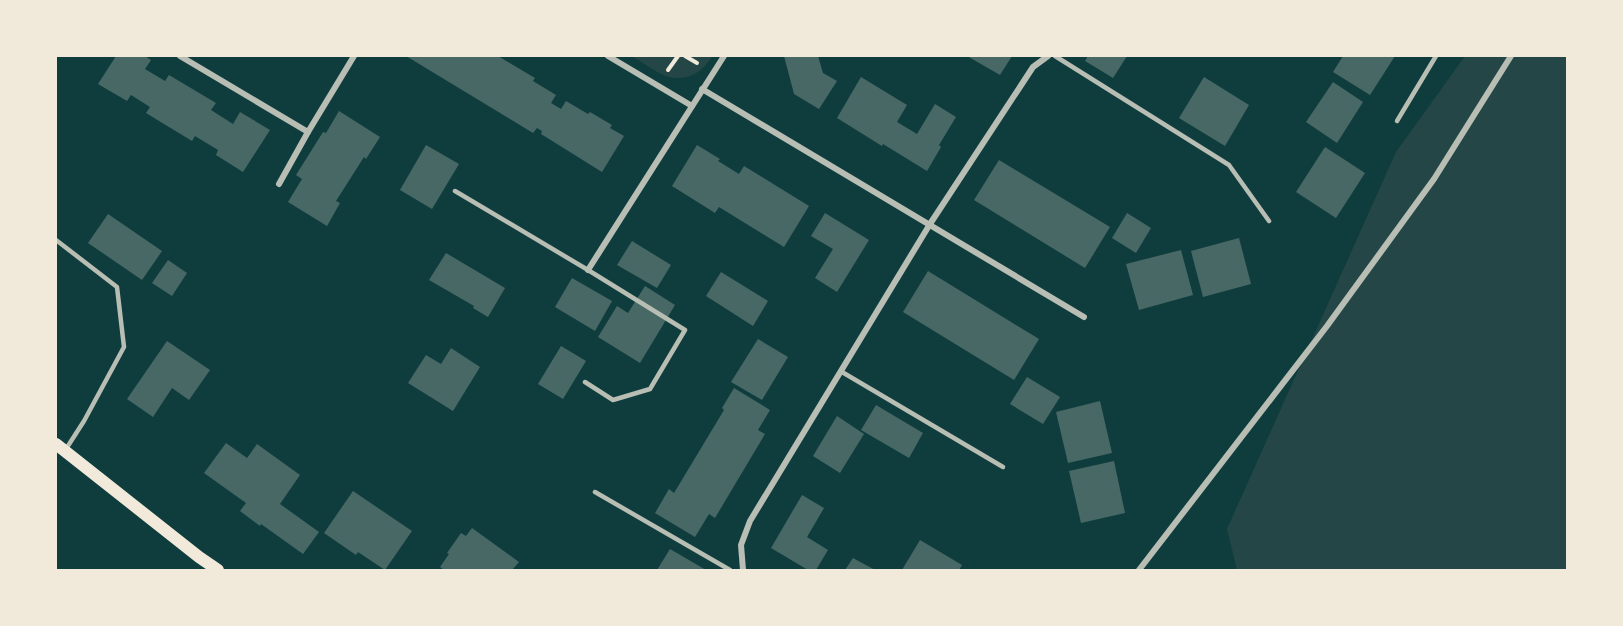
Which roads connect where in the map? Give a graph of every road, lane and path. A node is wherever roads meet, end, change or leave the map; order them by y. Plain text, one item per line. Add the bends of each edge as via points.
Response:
1 (180, 56) edge
2 (354, 56) edge
3 (608, 56) edge
4 (724, 56) edge
5 (1048, 56) edge
6 (1055, 56) edge
7 (1436, 56) edge
8 (1511, 56) edge
9 (702, 89) junction
10 (692, 106) junction
11 (1397, 121) dead end
12 (308, 132) junction
13 (279, 184) dead end
14 (455, 190) dead end
15 (1269, 222) dead end
16 (930, 224) junction
17 (56, 240) edge
18 (588, 270) junction
19 (1084, 317) dead end
20 (842, 372) junction
21 (585, 382) dead end
22 (60, 448) edge
23 (1003, 467) dead end
24 (595, 492) dead end
25 (218, 570) edge
26 (730, 570) edge
27 (743, 570) edge
28 (1138, 570) edge

1 - 12 street
2 - 12 street
3 - 10 street
4 - 9 street
5 - 16 street via 1033,67
6 - 15 lane via 1229,165
7 - 11 lane
8 - 28 street via 1434,179 1327,326
9 - 10 street
9 - 16 street
10 - 18 street
12 - 13 street
14 - 18 lane
16 - 19 street
16 - 20 street
17 - 22 lane via 117,287 124,347 84,421
18 - 21 lane via 685,330 650,388 613,400
20 - 23 lane
20 - 27 street via 750,521 741,545
22 - 25 main road
24 - 26 lane

